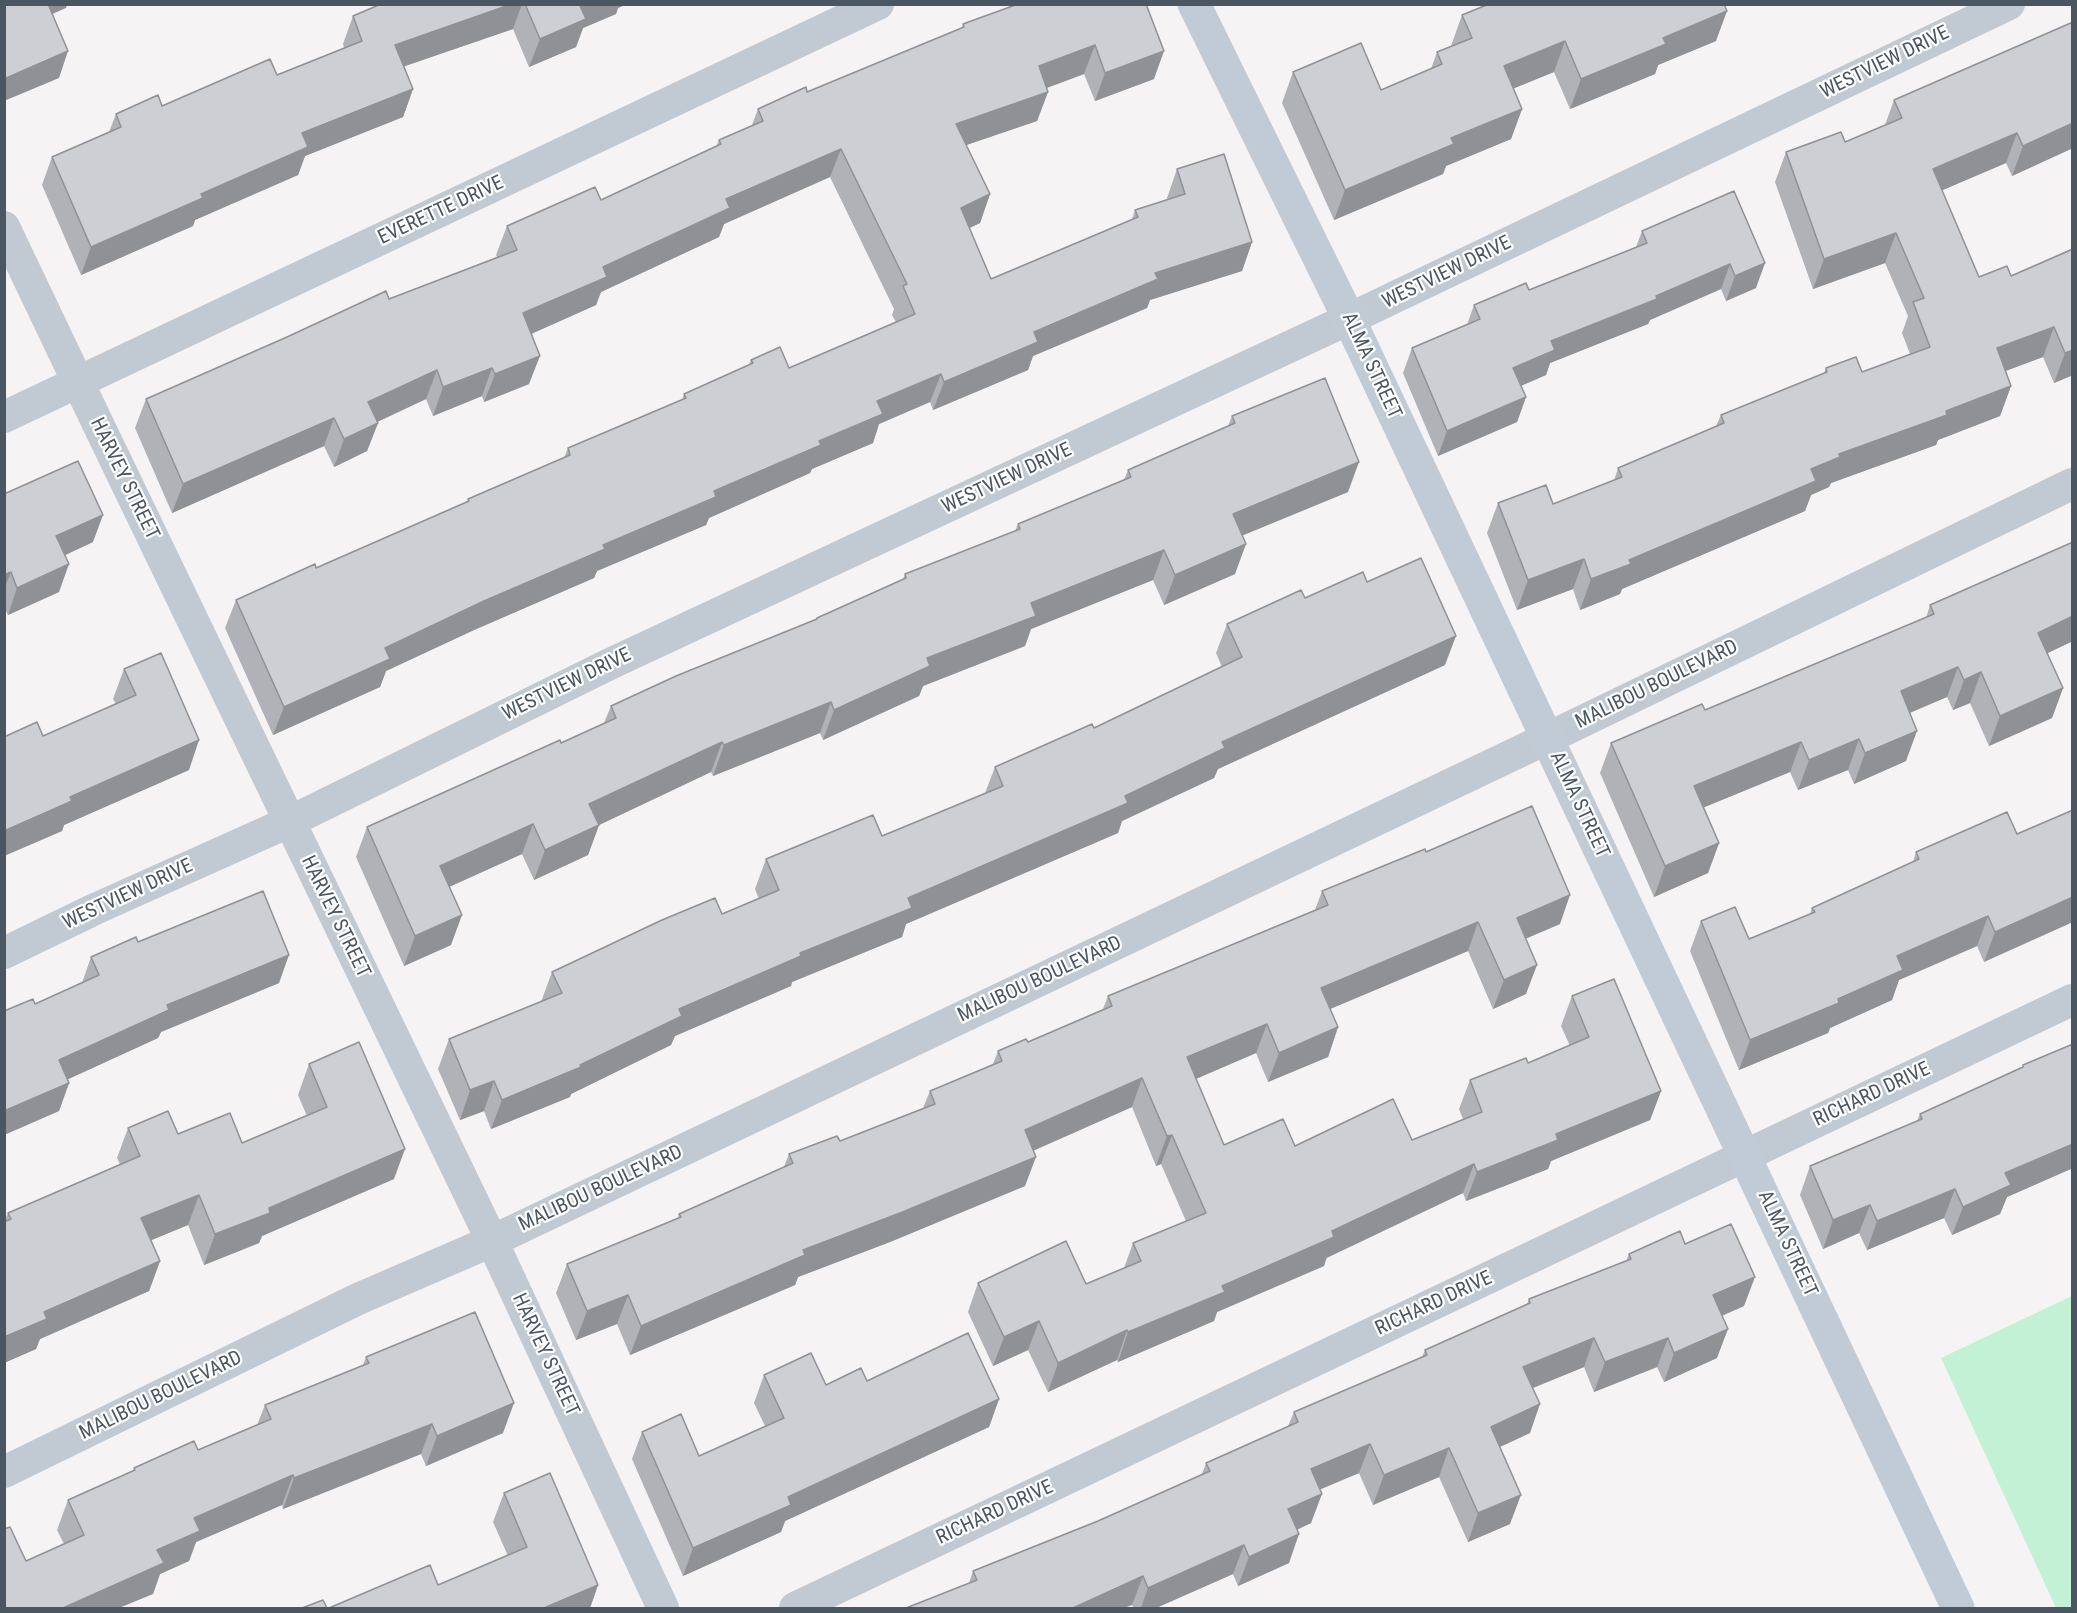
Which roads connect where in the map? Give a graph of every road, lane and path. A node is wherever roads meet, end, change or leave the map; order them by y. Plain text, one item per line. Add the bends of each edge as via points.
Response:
1 (878, 4) edge
2 (1194, 4) edge
3 (2009, 4) edge
4 (4, 227) edge
5 (1349, 319) junction
6 (78, 382) junction
7 (4, 417) edge
8 (2073, 484) edge
9 (1548, 738) junction
10 (289, 822) junction
11 (4, 953) edge
12 (2073, 1000) edge
13 (1745, 1156) junction
14 (492, 1241) junction
15 (4, 1472) edge
16 (663, 1608) edge
17 (795, 1608) edge
18 (1958, 1608) edge

1 - 6 street, EVERETTE DRIVE
2 - 5 street, ALMA STREET
3 - 5 street, WESTVIEW DRIVE
4 - 6 street, HARVEY STREET
5 - 9 street, ALMA STREET
5 - 10 street, WESTVIEW DRIVE via 614,662
6 - 7 street, EVERETTE DRIVE
6 - 10 street, HARVEY STREET
8 - 9 street, MALIBOU BOULEVARD
9 - 13 street, ALMA STREET
9 - 14 street, MALIBOU BOULEVARD
10 - 11 street, WESTVIEW DRIVE
10 - 14 street, HARVEY STREET
12 - 13 street, RICHARD DRIVE
13 - 17 street, RICHARD DRIVE
13 - 18 street, ALMA STREET
14 - 15 street, MALIBOU BOULEVARD via 358,1299
14 - 16 street, HARVEY STREET

